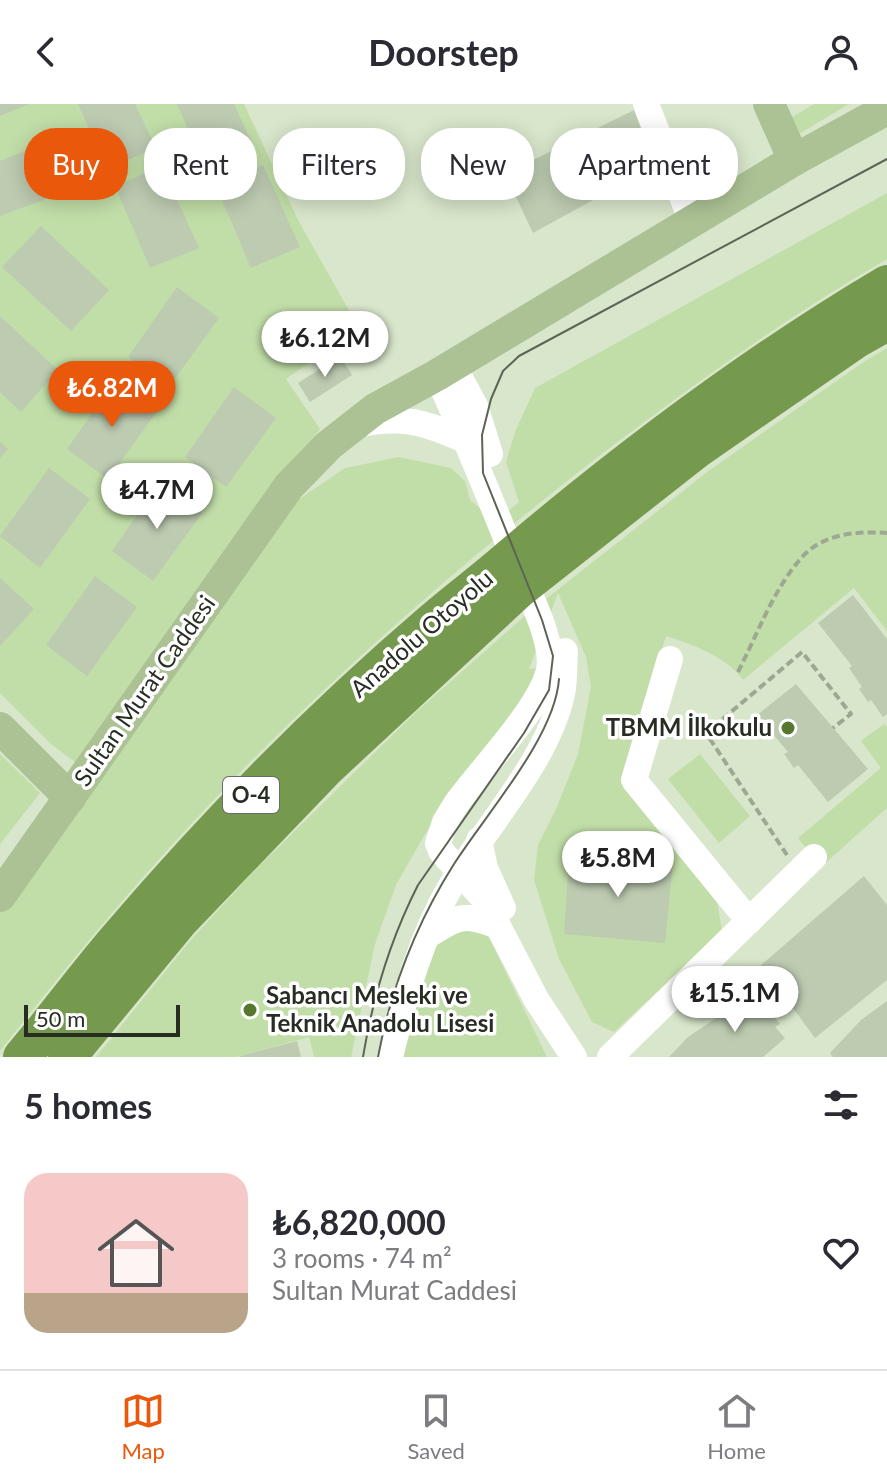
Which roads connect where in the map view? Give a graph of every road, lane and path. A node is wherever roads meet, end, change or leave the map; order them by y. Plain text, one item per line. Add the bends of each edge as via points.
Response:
1 (646, 104) edge
2 (769, 104) edge
3 (887, 109) edge
4 (794, 160) junction
5 (692, 222) junction
6 (887, 284) edge
7 (887, 322) edge
8 (482, 348) junction
9 (445, 370) junction
10 (475, 406) junction
11 (354, 425) junction
12 (467, 441) junction
13 (887, 533) edge
14 (543, 549) junction
15 (513, 575) junction
16 (670, 659) dead end
17 (738, 672) dead end
18 (0, 728) edge
19 (833, 728) dead end
20 (70, 798) junction
21 (479, 840) junction
22 (806, 865) joint
23 (460, 871) junction
24 (0, 896) edge
25 (749, 921) junction
26 (497, 926) junction
27 (427, 936) junction
28 (554, 1025) junction
29 (22, 1057) edge
30 (67, 1057) edge
31 (390, 1057) edge
32 (574, 1057) edge
33 (610, 1057) edge

1 - 5 street
2 - 4 main road
3 - 4 main road
4 - 5 main road
5 - 8 main road, Sultan Murat Caddesi
6 - 14 highway, Anadolu Otoyolu / O-4 via 679,422
7 - 14 highway, Anadolu Otoyolu / O-4
8 - 9 main road, Sultan Murat Caddesi
8 - 10 street
9 - 10 street
9 - 11 main road, Sultan Murat Caddesi
9 - 12 street
10 - 21 street via 566,646 562,693 548,734
11 - 12 street via 386,418 414,421
11 - 20 main road, Sultan Murat Caddesi via 289,486
12 - 23 street via 540,622 550,660 537,696 440,832 441,851
13 - 17 path via 862,531 832,538 807,552 781,586
14 - 15 highway, Anadolu Otoyolu / O-4
15 - 29 highway, Anadolu Otoyolu / O-4 via 431,623 268,776 121,935
15 - 30 highway, Anadolu Otoyolu / O-4 via 181,919
16 - 25 street via 634,780
18 - 20 main road
19 - 22 path via 851,714 802,652 706,733
20 - 24 main road, Sultan Murat Caddesi
21 - 23 street
21 - 28 street via 485,868 544,991
22 - 25 street
23 - 26 street via 484,899
23 - 27 street
25 - 33 street
26 - 27 street via 464,916
26 - 28 street
27 - 31 street
28 - 32 street

